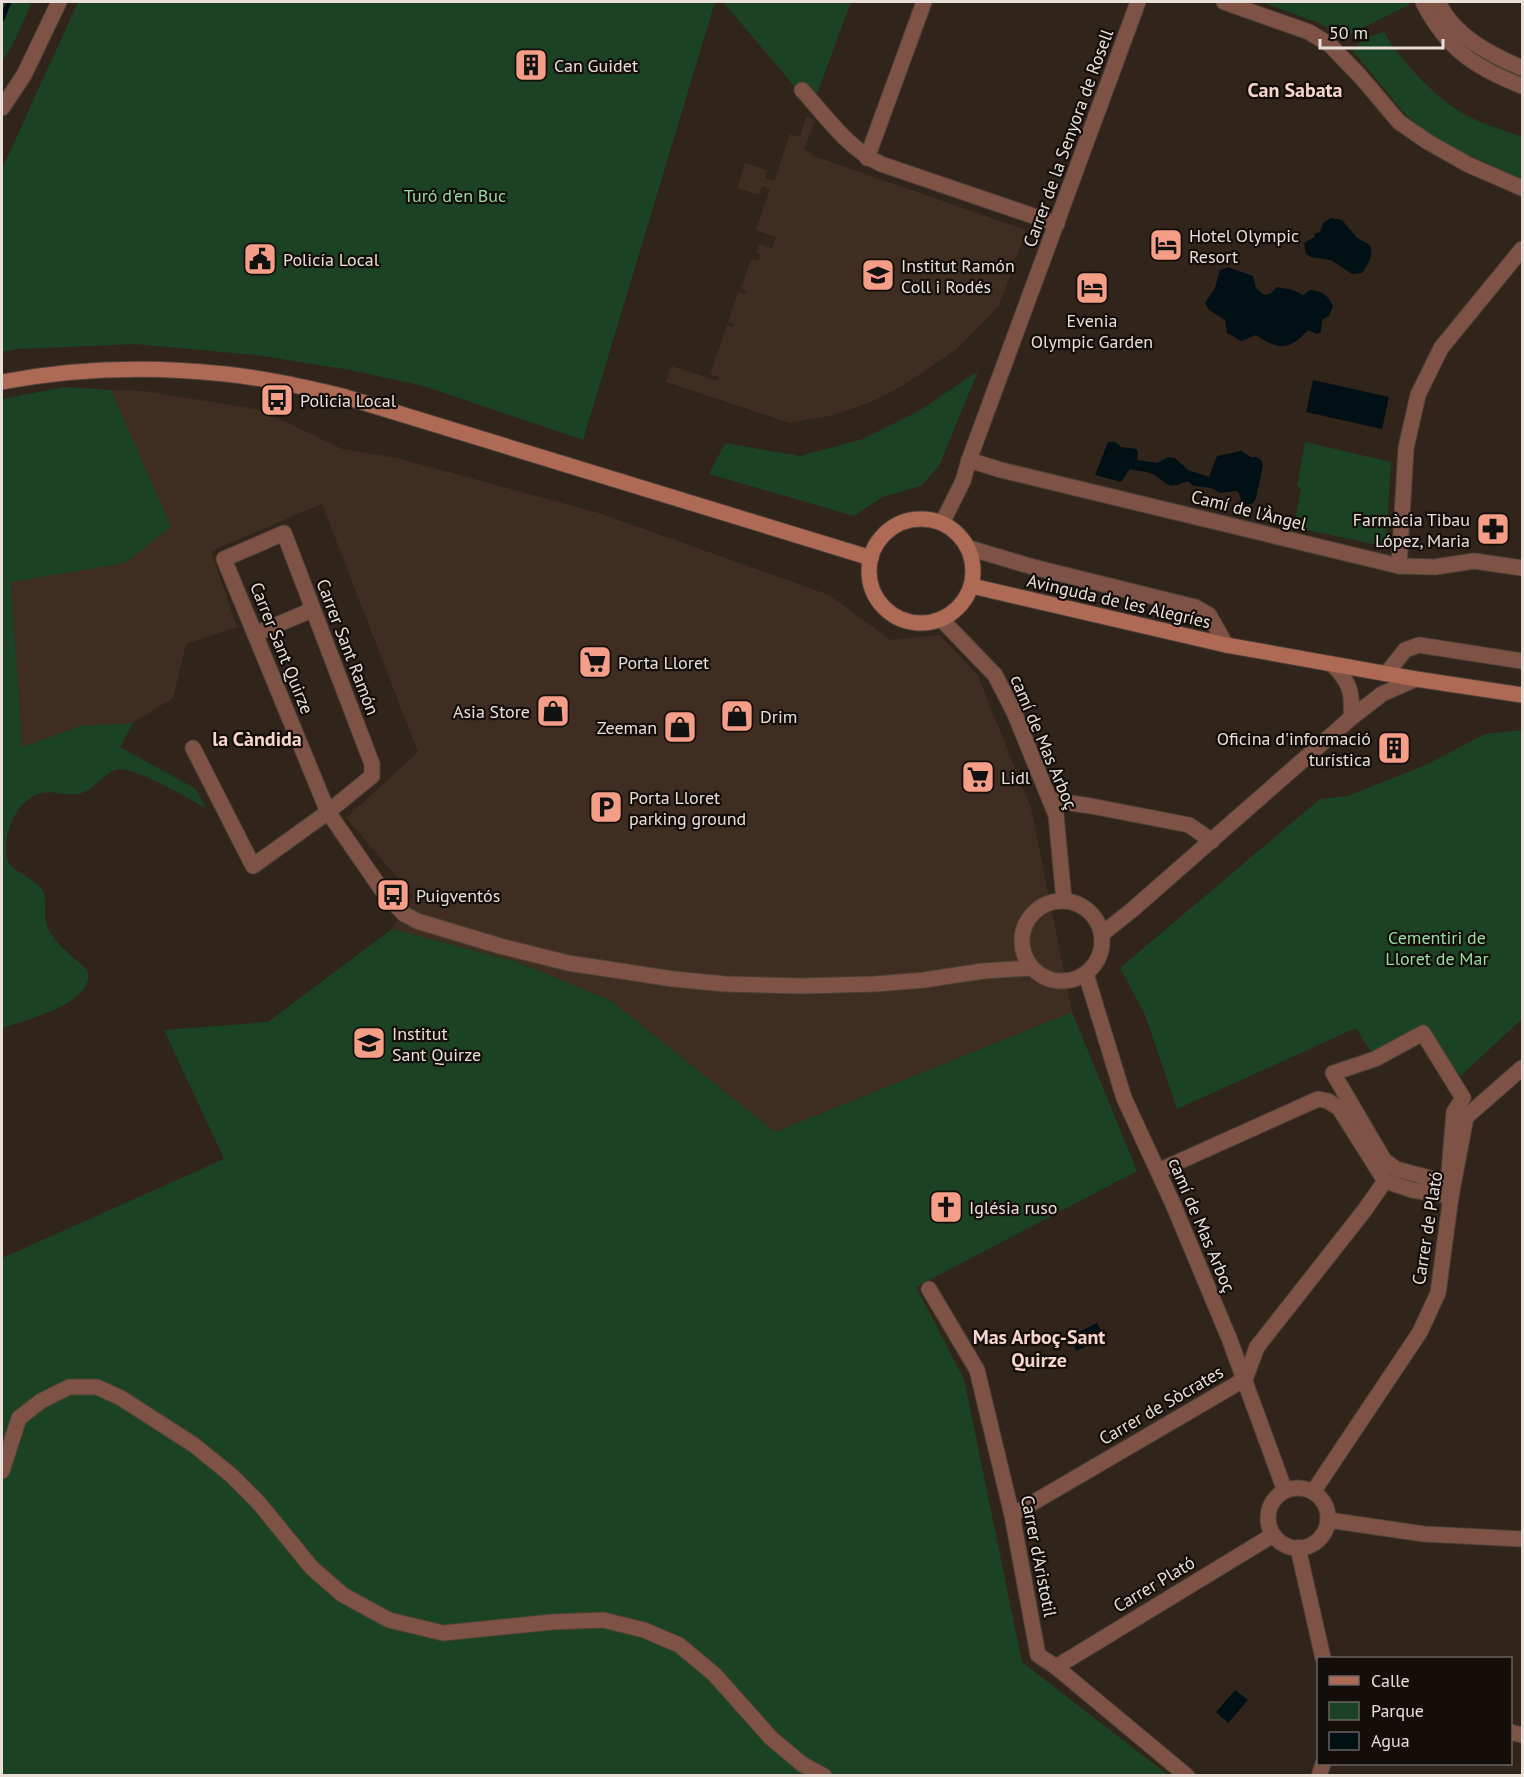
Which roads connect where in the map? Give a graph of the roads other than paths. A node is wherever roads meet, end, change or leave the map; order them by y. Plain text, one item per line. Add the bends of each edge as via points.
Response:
1 (59, 2) edge
2 (924, 2) edge
3 (1138, 2) edge
4 (1224, 2) edge
5 (1423, 2) edge
6 (1438, 2) edge
7 (1522, 68) edge
8 (1522, 86) edge
9 (802, 90) dead end
10 (2, 108) edge
11 (867, 158) junction
12 (1522, 188) edge
13 (1057, 224) junction
14 (1522, 249) edge
15 (2, 382) edge
16 (969, 460) junction
17 (942, 523) junction
18 (284, 533) joint
19 (969, 548) junction
20 (871, 558) junction
21 (1399, 566) junction
22 (1522, 568) edge
23 (972, 586) junction
24 (312, 610) junction
25 (941, 620) junction
26 (255, 634) junction
27 (1226, 645) junction
28 (1522, 661) edge
29 (1332, 664) junction
30 (1387, 674) junction
31 (1416, 679) junction
32 (1522, 695) edge
33 (1351, 718) junction
34 (193, 748) dead end
35 (1050, 800) junction
36 (328, 812) junction
37 (1212, 841) junction
38 (1064, 900) junction
39 (1102, 934) junction
40 (1032, 968) junction
41 (1086, 974) junction
42 (1522, 1068) edge
43 (1463, 1098) joint
44 (1158, 1172) junction
45 (1385, 1181) junction
46 (1451, 1196) junction
47 (929, 1289) dead end
48 (1245, 1379) junction
49 (2, 1471) edge
50 (1285, 1491) junction
51 (1312, 1492) junction
52 (1012, 1515) junction
53 (1328, 1520) junction
54 (1273, 1535) junction
55 (1522, 1539) edge
56 (1298, 1548) junction
57 (1323, 1657) edge
58 (1056, 1667) junction
59 (824, 1776) edge
60 (1187, 1776) edge

1 - 10 street via 24,75
2 - 11 street
3 - 13 street, Carrer de la Senyora de Rosell
4 - 12 street via 1309,32 1330,45 1400,122 1469,165
5 - 8 street via 1447,39 1467,58 1490,74
6 - 7 street via 1460,32 1491,54
9 - 11 street
11 - 13 street
13 - 16 street, Carrer de la Senyora de Rosell
14 - 21 street via 1441,348 1418,394 1406,448
15 - 20 main road via 100,370 170,370 275,381 342,396
16 - 17 street, Carrer de la Senyora de Rosell
16 - 21 street, Camí de l'Àngel
17 - 19 main road via 954,530
17 - 20 main road via 920,519 898,524 881,538
18 - 24 street, Carrer Sant Ramón
18 - 26 street, Carrer Sant Quirze via 224,558
19 - 23 main road
19 - 27 street, Avinguda de les Alegríes via 1194,607 1209,615
20 - 25 main road via 873,590 887,610 909,622
21 - 22 street, Camí de l'Àngel via 1435,567 1474,561
23 - 25 main road via 955,612
23 - 27 main road, Avinguda de les Alegríes
24 - 26 street
24 - 36 street, Carrer Sant Ramón via 372,764 372,776
25 - 35 street, camí de Mas Arboç via 995,675
26 - 36 street, Carrer Sant Quirze
27 - 29 main road
28 - 30 street via 1419,645 1405,650
29 - 30 main road
29 - 33 street via 1352,694
30 - 31 main road
31 - 32 main road
31 - 33 street via 1382,694
33 - 37 street
34 - 36 street via 253,866
35 - 37 street via 1189,825
35 - 38 street, camí de Mas Arboç via 1056,815
36 - 40 street, Carrer Sant Quirze via 384,893 404,914 441,929 568,963 673,979 801,986 924,980
37 - 39 street
38 - 39 street via 1093,914
38 - 40 street via 1038,908 1023,930 1024,957
39 - 41 street via 1100,956
40 - 41 street via 1052,980 1076,979
41 - 44 street, camí de Mas Arboç via 1124,1098
42 - 46 street, Carrer de Plató via 1466,1118
43 - 43 street via 1424,1033 1375,1059 1333,1072 1384,1160 1396,1169 1437,1180 1449,1173 1454,1112
44 - 45 street via 1318,1099 1338,1108
44 - 48 street, camí de Mas Arboç
45 - 46 street
45 - 48 street, Carrer de Sòcrates via 1257,1347
46 - 51 street, Carrer de Plató via 1438,1293 1429,1313
47 - 52 street, Carrer d'Aristotil via 978,1370
48 - 50 street, camí de Mas Arboç
48 - 52 street, Carrer de Sòcrates
49 - 59 street via 19,1418 41,1401 69,1388 98,1387 194,1445 258,1502 312,1568 343,1594 389,1620 443,1633 603,1620 644,1630 679,1645 714,1674 771,1738 802,1764
50 - 51 street via 1297,1488
50 - 54 street via 1269,1509
51 - 53 street via 1326,1507
52 - 58 street, Carrer d'Aristotil via 1038,1655
53 - 55 street via 1424,1534
53 - 56 street via 1316,1542
54 - 56 street via 1280,1543
54 - 58 street, Carrer Plató
56 - 57 street
58 - 60 street, Carrer d'Aristotil

